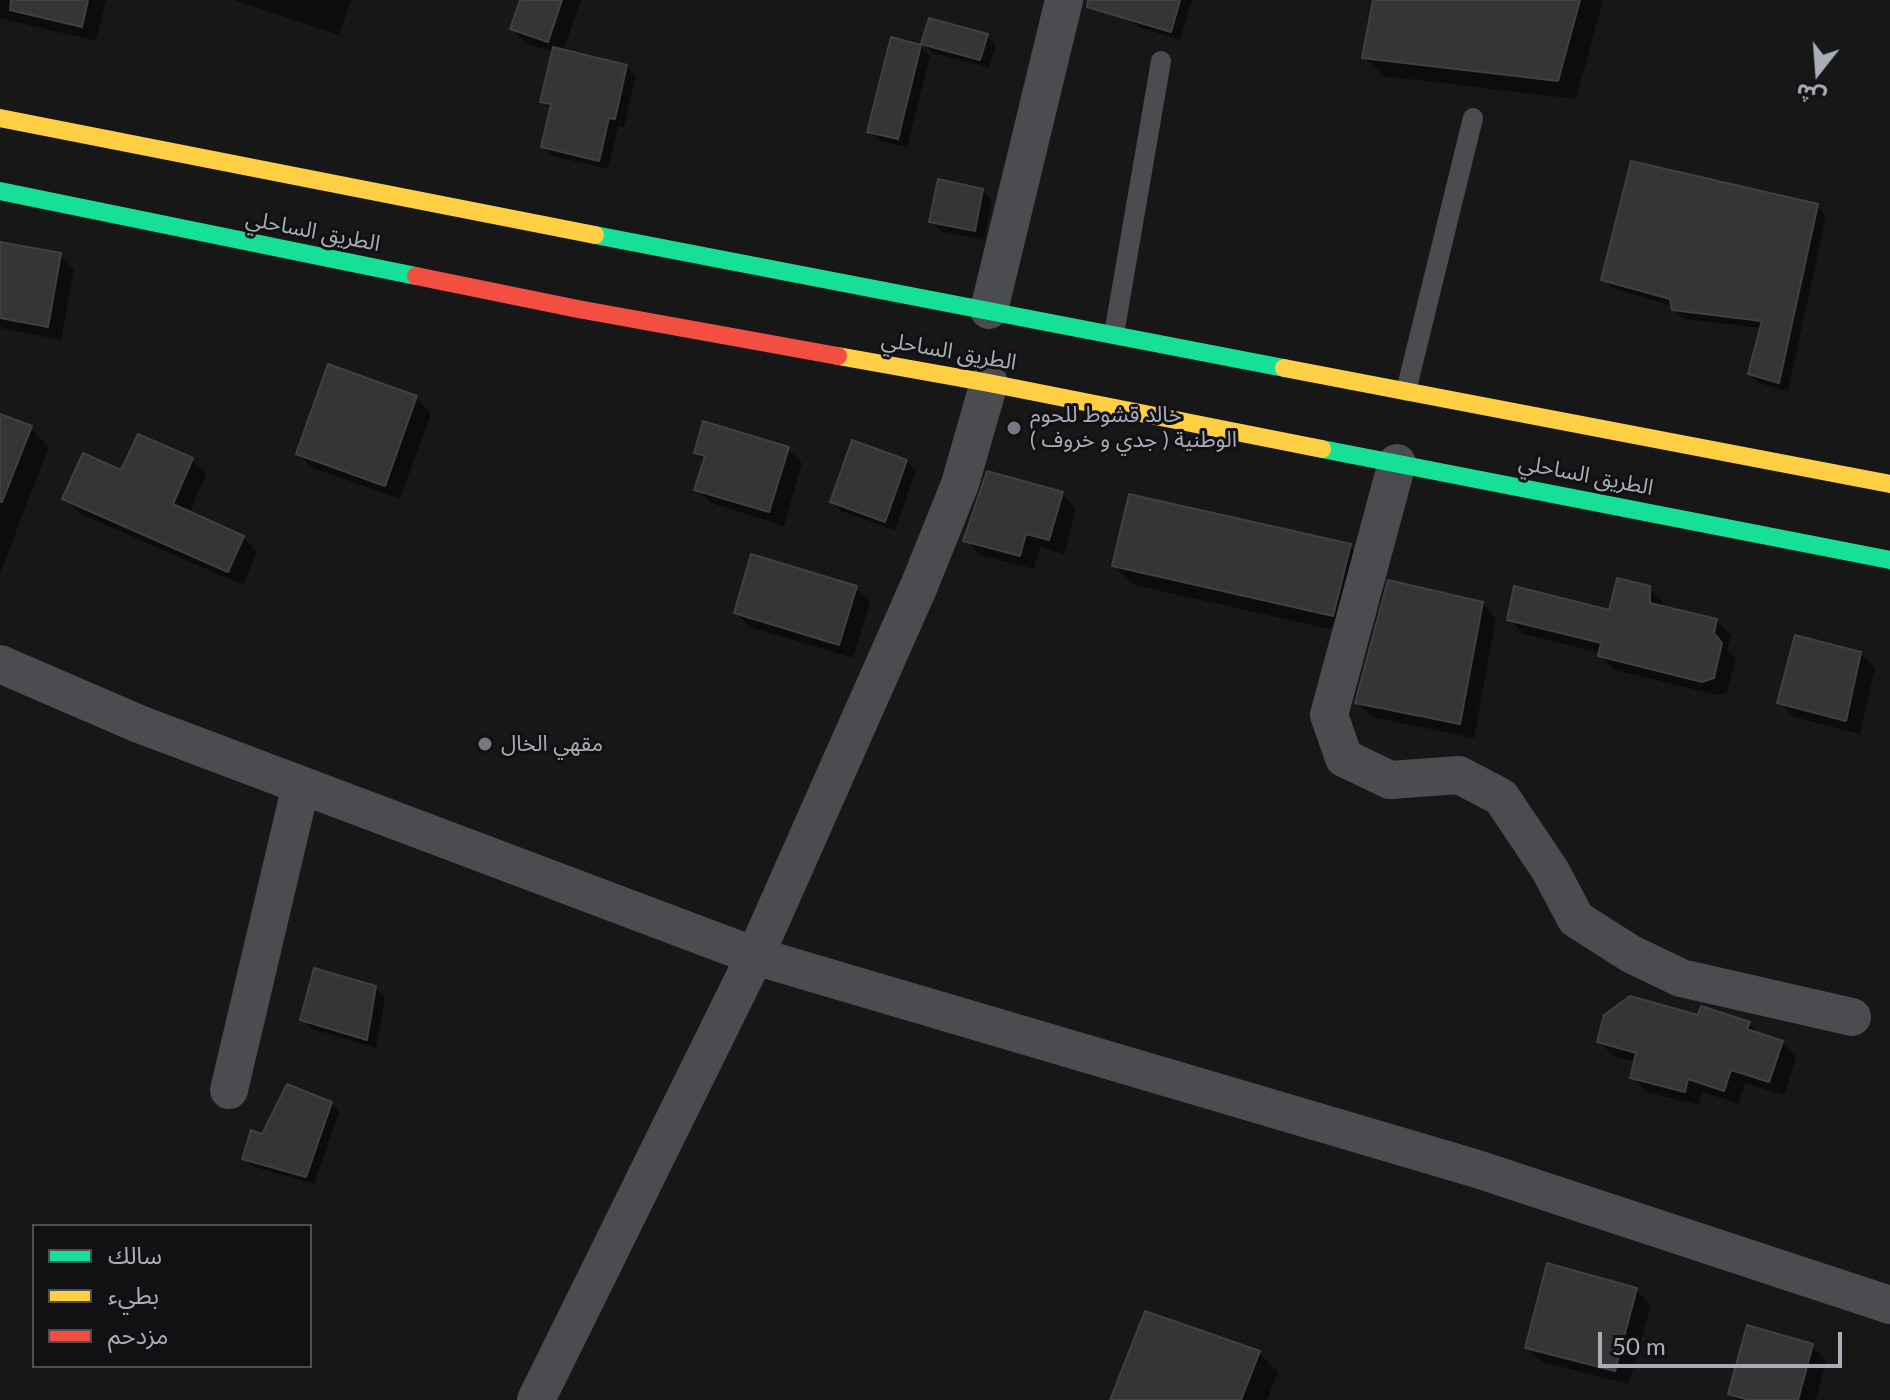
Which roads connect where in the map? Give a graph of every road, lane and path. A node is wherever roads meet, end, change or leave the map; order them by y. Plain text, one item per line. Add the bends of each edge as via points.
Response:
1 (1064, 0) edge
2 (1161, 61) dead end
3 (0, 118) edge
4 (1473, 118) dead end
5 (0, 191) edge
6 (989, 310) junction
7 (1114, 334) junction
8 (989, 383) junction
9 (1406, 391) junction
10 (1397, 463) junction
11 (1890, 484) edge
12 (1890, 560) edge
13 (0, 664) edge
14 (301, 785) junction
15 (755, 956) junction
16 (1852, 1017) dead end
17 (229, 1090) dead end
18 (1890, 1305) edge
19 (536, 1400) edge

1 - 6 street
2 - 7 lane
3 - 6 highway
4 - 9 lane
5 - 8 highway, الطريق الساحلي via 578,309
6 - 7 highway
7 - 9 highway
8 - 10 highway, الطريق الساحلي
8 - 15 street via 960,484 919,586
9 - 11 highway
10 - 12 highway, الطريق الساحلي
10 - 16 street via 1329,715 1344,758 1390,780 1459,775 1501,797 1576,919 1631,954 1681,978
13 - 14 street
14 - 15 street
14 - 17 street
15 - 18 street via 1474,1168
15 - 19 street

